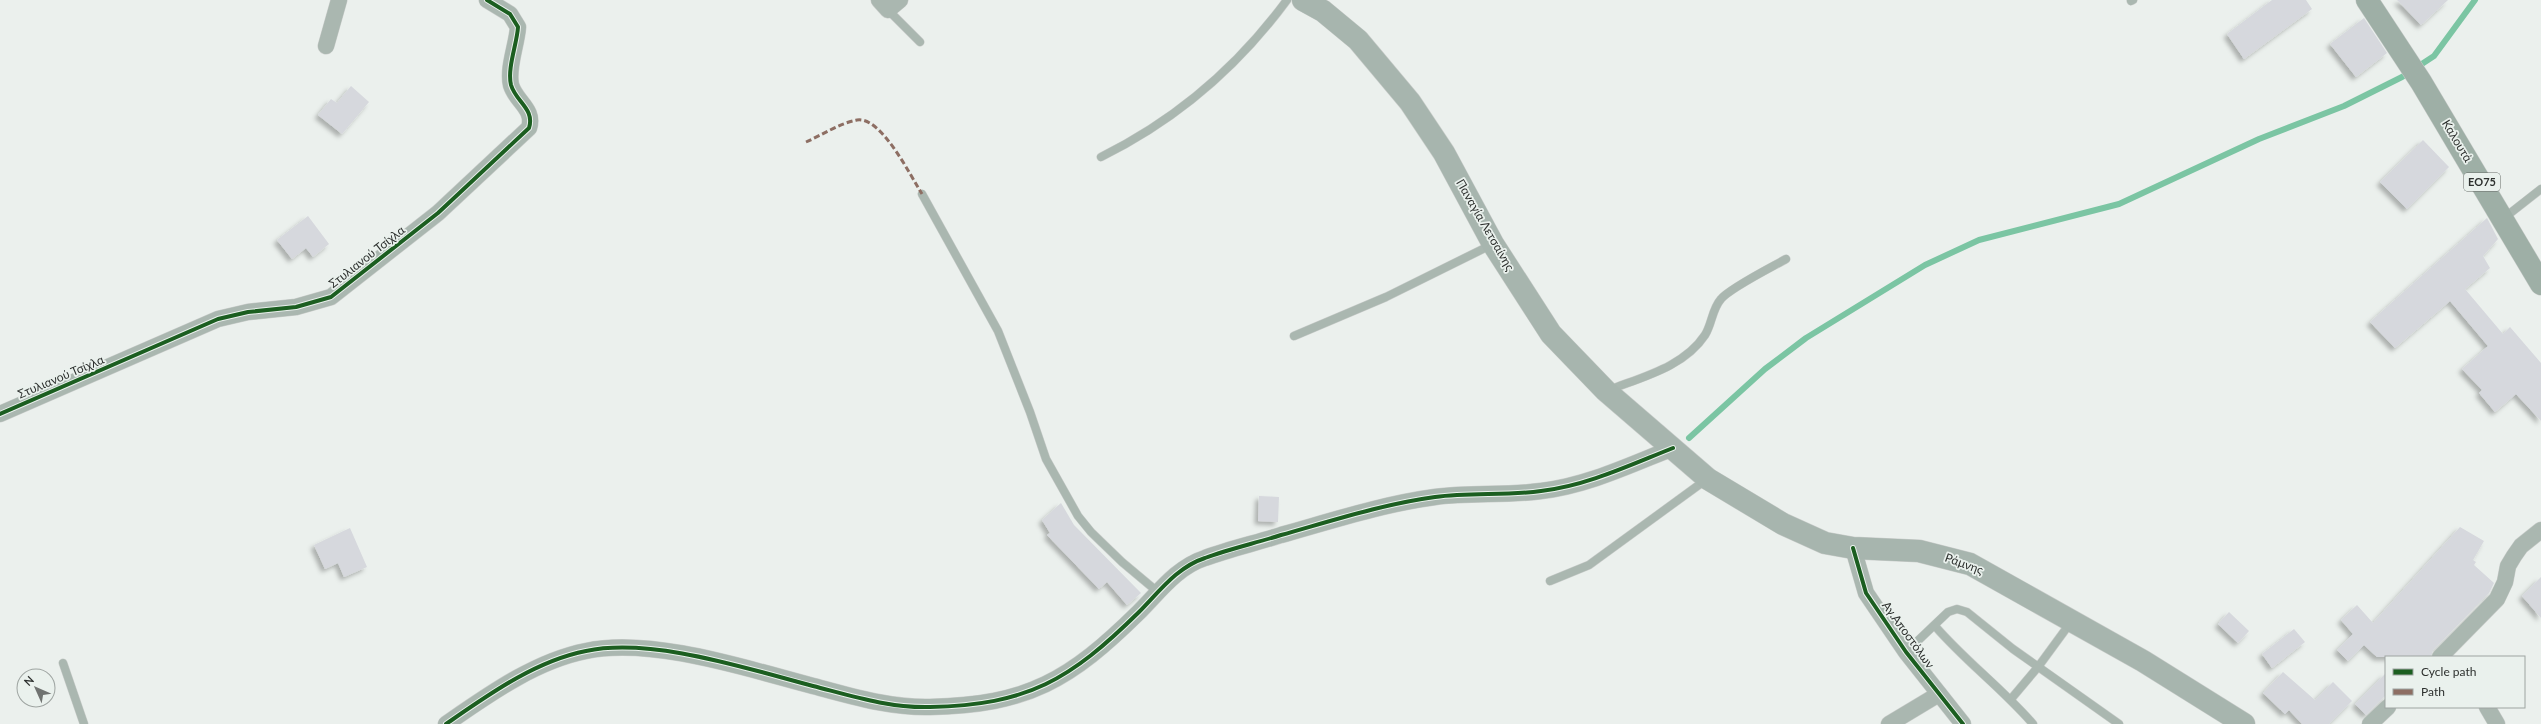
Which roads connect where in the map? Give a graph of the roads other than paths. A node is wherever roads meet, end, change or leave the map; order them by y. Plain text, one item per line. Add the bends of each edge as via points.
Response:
1 (339, 0) edge
2 (487, 0) edge
3 (1287, 0) edge
4 (1303, 0) edge
5 (2367, 0) edge
6 (889, 3) edge
7 (920, 42) dead end
8 (326, 46) dead end
9 (1101, 157) dead end
10 (2541, 190) edge
11 (922, 194) dead end
12 (2504, 218) junction
13 (1493, 244) junction
14 (1786, 259) dead end
15 (2541, 284) edge
16 (1294, 336) dead end
17 (1606, 391) junction
18 (0, 414) edge
19 (1672, 448) junction
20 (1708, 479) junction
21 (2541, 530) edge
22 (1853, 548) junction
23 (1550, 581) dead end
24 (1159, 593) junction
25 (2071, 622) junction
26 (1935, 626) junction
27 (1906, 652) junction
28 (2455, 652) edge
29 (2443, 656) edge
30 (63, 663) dead end
31 (2038, 667) junction
32 (1939, 694) junction
33 (2011, 699) junction
34 (2387, 708) edge
35 (2488, 708) edge
36 (84, 724) edge
37 (446, 724) edge
38 (1889, 724) edge
39 (1963, 724) edge
40 (2033, 724) edge
41 (2119, 724) edge
42 (2244, 724) edge
43 (2370, 724) edge
44 (2497, 724) edge

1 - 8 street
2 - 18 street, Στυλιανού Τσίχλα via 510,14 518,27 510,76 512,86 529,112 531,120 529,128 438,214 331,297 296,307 248,312 218,319
3 - 9 lane via 1269,25 1220,77 1167,121
4 - 13 main road, Παναγία Λετσαίνης via 1344,27 1370,52 1392,80 1444,153
5 - 12 main road, Καλουτά / ΕΟ75 via 2421,82
6 - 7 lane
10 - 12 lane
11 - 24 lane via 998,331 1046,459 1078,516 1122,562
12 - 15 main road, Καλουτά / ΕΟ75
13 - 16 lane via 1386,297
13 - 17 main road, Παναγία Λετσαίνης via 1551,334
14 - 17 lane via 1721,298 1698,345 1678,361 1661,371
17 - 19 main road, Παναγία Λετσαίνης
19 - 20 main road, Ράμνης
19 - 24 street via 1586,481 1542,491 1435,497 1312,526 1204,558 1178,573
20 - 22 main road, Ράμνης via 1796,531 1825,543
20 - 23 lane via 1589,565
21 - 28 street via 2521,546 2508,566 2505,582 2497,599
22 - 25 main road, Ράμνης via 1919,551 1952,558 1992,575
22 - 27 street, Αγ.Αποστόλων via 1866,593
24 - 37 street via 1113,637 1057,680 1002,700 926,707 884,704 700,657 655,650 607,648 584,651 538,668 479,701
25 - 31 lane
25 - 42 main road, Ράμνης via 2143,661
26 - 27 lane
26 - 31 lane via 1948,612 1967,612
26 - 33 lane via 1958,651
27 - 32 street, Αγ.Αποστόλων
28 - 29 street
30 - 36 lane
31 - 33 lane
31 - 41 lane
32 - 38 street
32 - 39 street, Αγ.Αποστόλων
33 - 40 lane
34 - 43 street
35 - 44 street

